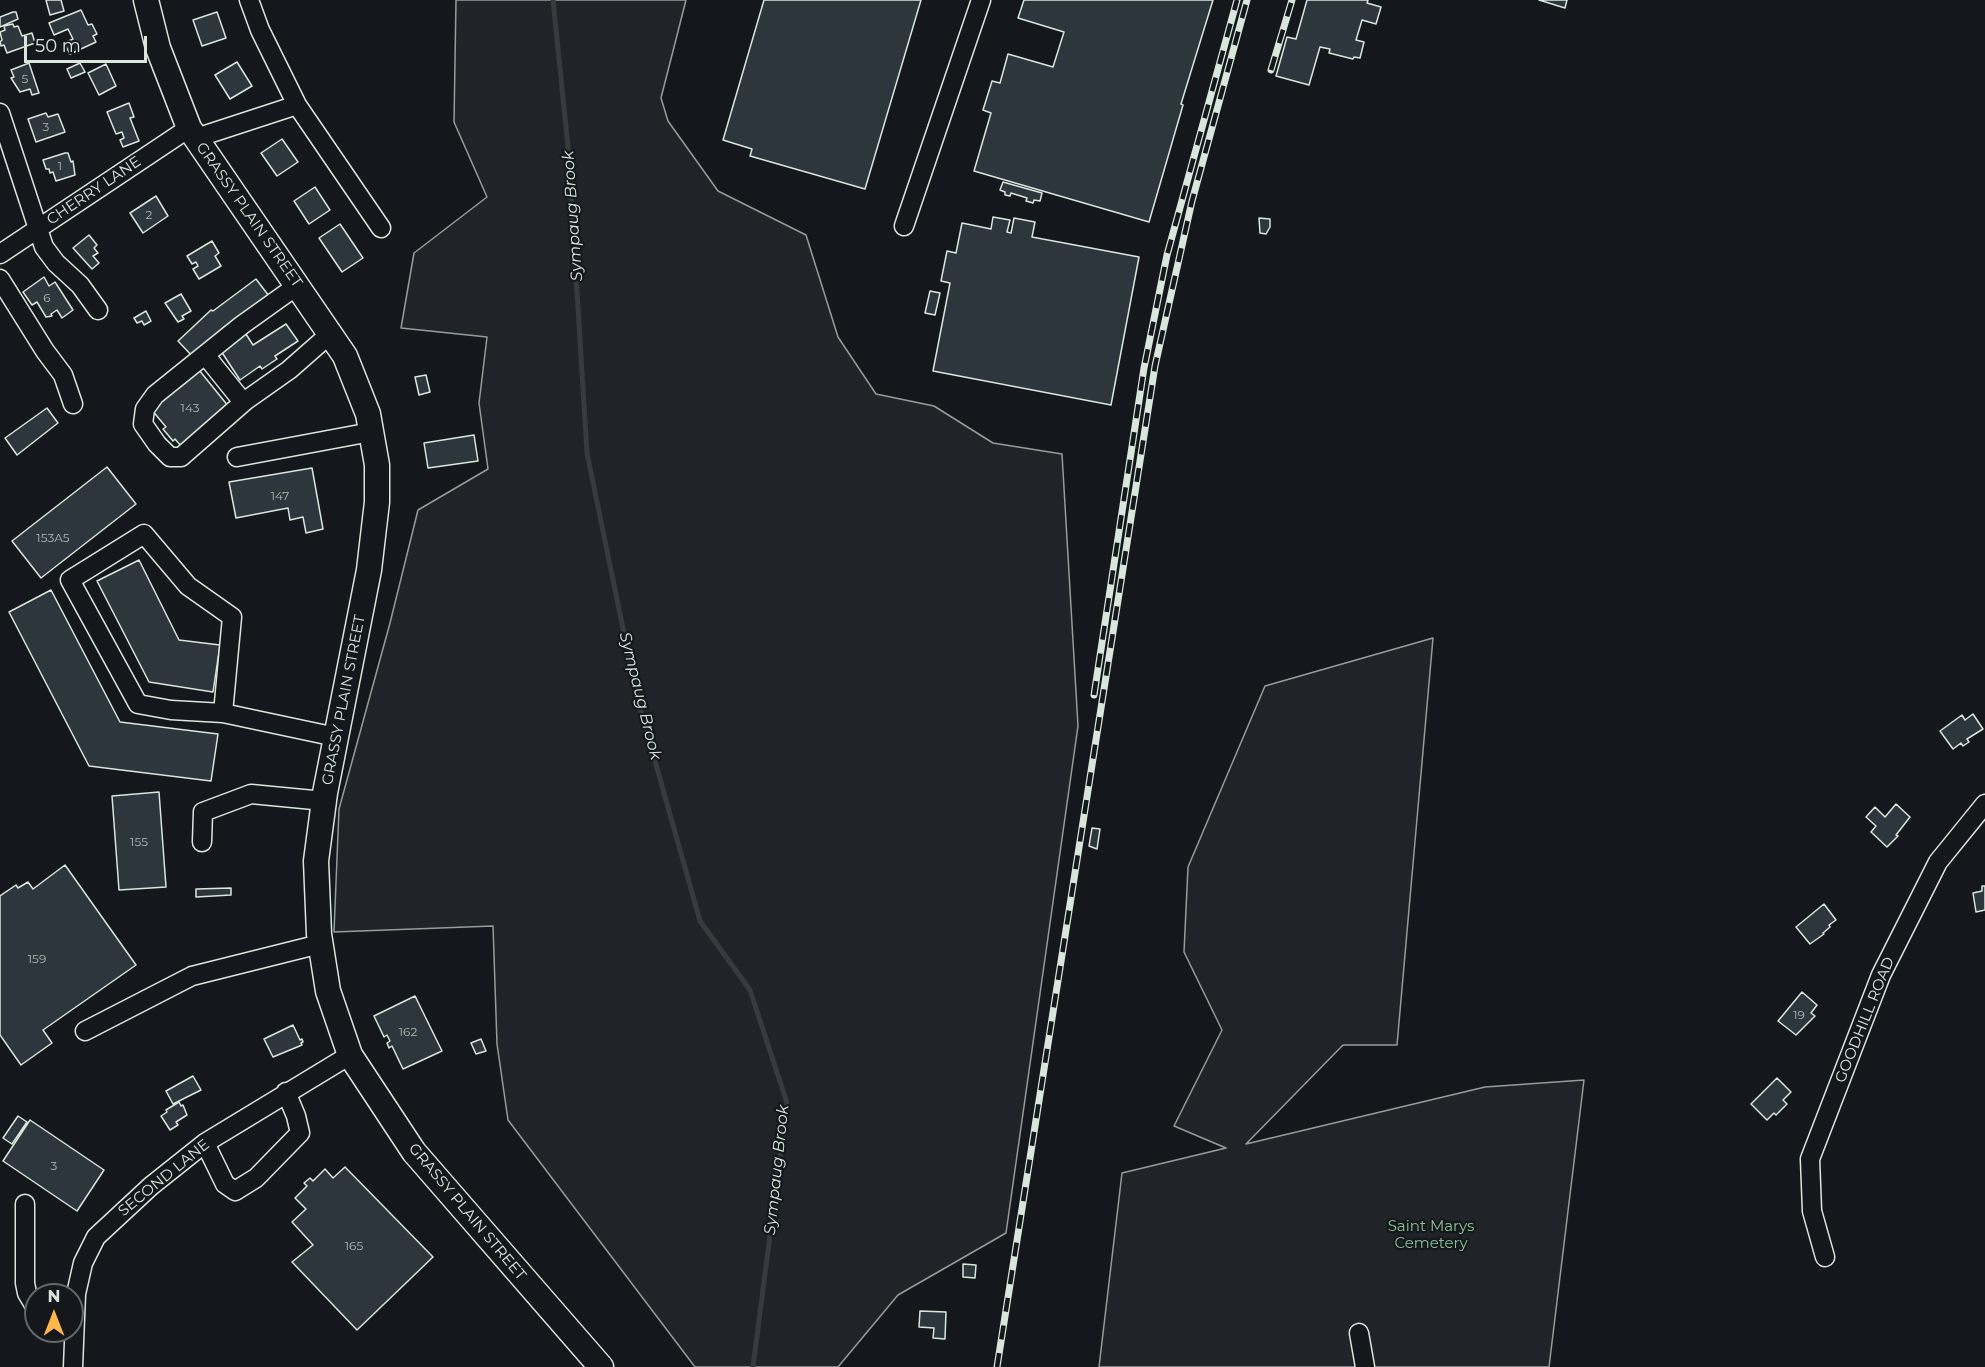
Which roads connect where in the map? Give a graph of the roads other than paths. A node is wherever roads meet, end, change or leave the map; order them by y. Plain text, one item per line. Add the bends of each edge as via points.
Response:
1 (146, 0) edge
2 (249, 0) edge
3 (981, 0) edge
4 (297, 105) junction
5 (0, 113) edge
6 (192, 133) junction
7 (904, 226) dead end
8 (39, 228) junction
9 (381, 228) dead end
10 (0, 254) edge
11 (0, 279) edge
12 (298, 285) junction
13 (98, 310) dead end
14 (330, 334) junction
15 (206, 356) junction
16 (243, 402) junction
17 (73, 404) dead end
18 (371, 432) junction
19 (237, 457) dead end
20 (223, 713) junction
21 (336, 736) junction
22 (324, 801) junction
23 (1985, 804) edge
24 (202, 842) dead end
25 (320, 944) junction
26 (85, 1031) dead end
27 (350, 1055) junction
28 (286, 1092) junction
29 (204, 1143) junction
30 (26, 1204) dead end
31 (1825, 1257) dead end
32 (25, 1283) edge
33 (78, 1283) edge
34 (1359, 1333) dead end
35 (73, 1343) edge
36 (73, 1367) edge
37 (601, 1367) edge
38 (1365, 1367) edge

1 - 6 main road, GRASSY PLAIN STREET via 158,48
2 - 4 street
3 - 7 street
4 - 6 street, CHERRY LANE
4 - 9 street
5 - 8 street
6 - 8 street, CHERRY LANE
6 - 12 main road, GRASSY PLAIN STREET
8 - 10 street, CHERRY LANE
8 - 13 street via 44,247
11 - 17 street via 63,375
12 - 14 main road, GRASSY PLAIN STREET
12 - 15 street
14 - 16 street via 289,370
14 - 18 main road, GRASSY PLAIN STREET via 345,356
15 - 16 street
15 - 16 street via 155,395 145,409 143,424 157,444 170,457 181,457
18 - 19 street
18 - 21 main road, GRASSY PLAIN STREET via 377,465 377,502 369,570
20 - 20 street via 138,704 70,580 144,534 188,586 232,617
20 - 21 street
21 - 22 main road, GRASSY PLAIN STREET
22 - 24 street via 251,794 203,812
22 - 25 main road, GRASSY PLAIN STREET via 316,861
23 - 31 street, GOODHILL ROAD via 1938,862 1878,983 1810,1158 1812,1211
25 - 26 street via 192,976
25 - 27 main road, GRASSY PLAIN STREET via 328,991
27 - 28 street, SECOND LANE
27 - 37 main road, GRASSY PLAIN STREET via 414,1152
28 - 29 street, SECOND LANE
28 - 29 street via 300,1133 256,1178 235,1191 225,1184
29 - 33 street, SECOND LANE via 96,1237
30 - 32 street
34 - 38 street
35 - 36 street, SECOND LANE

